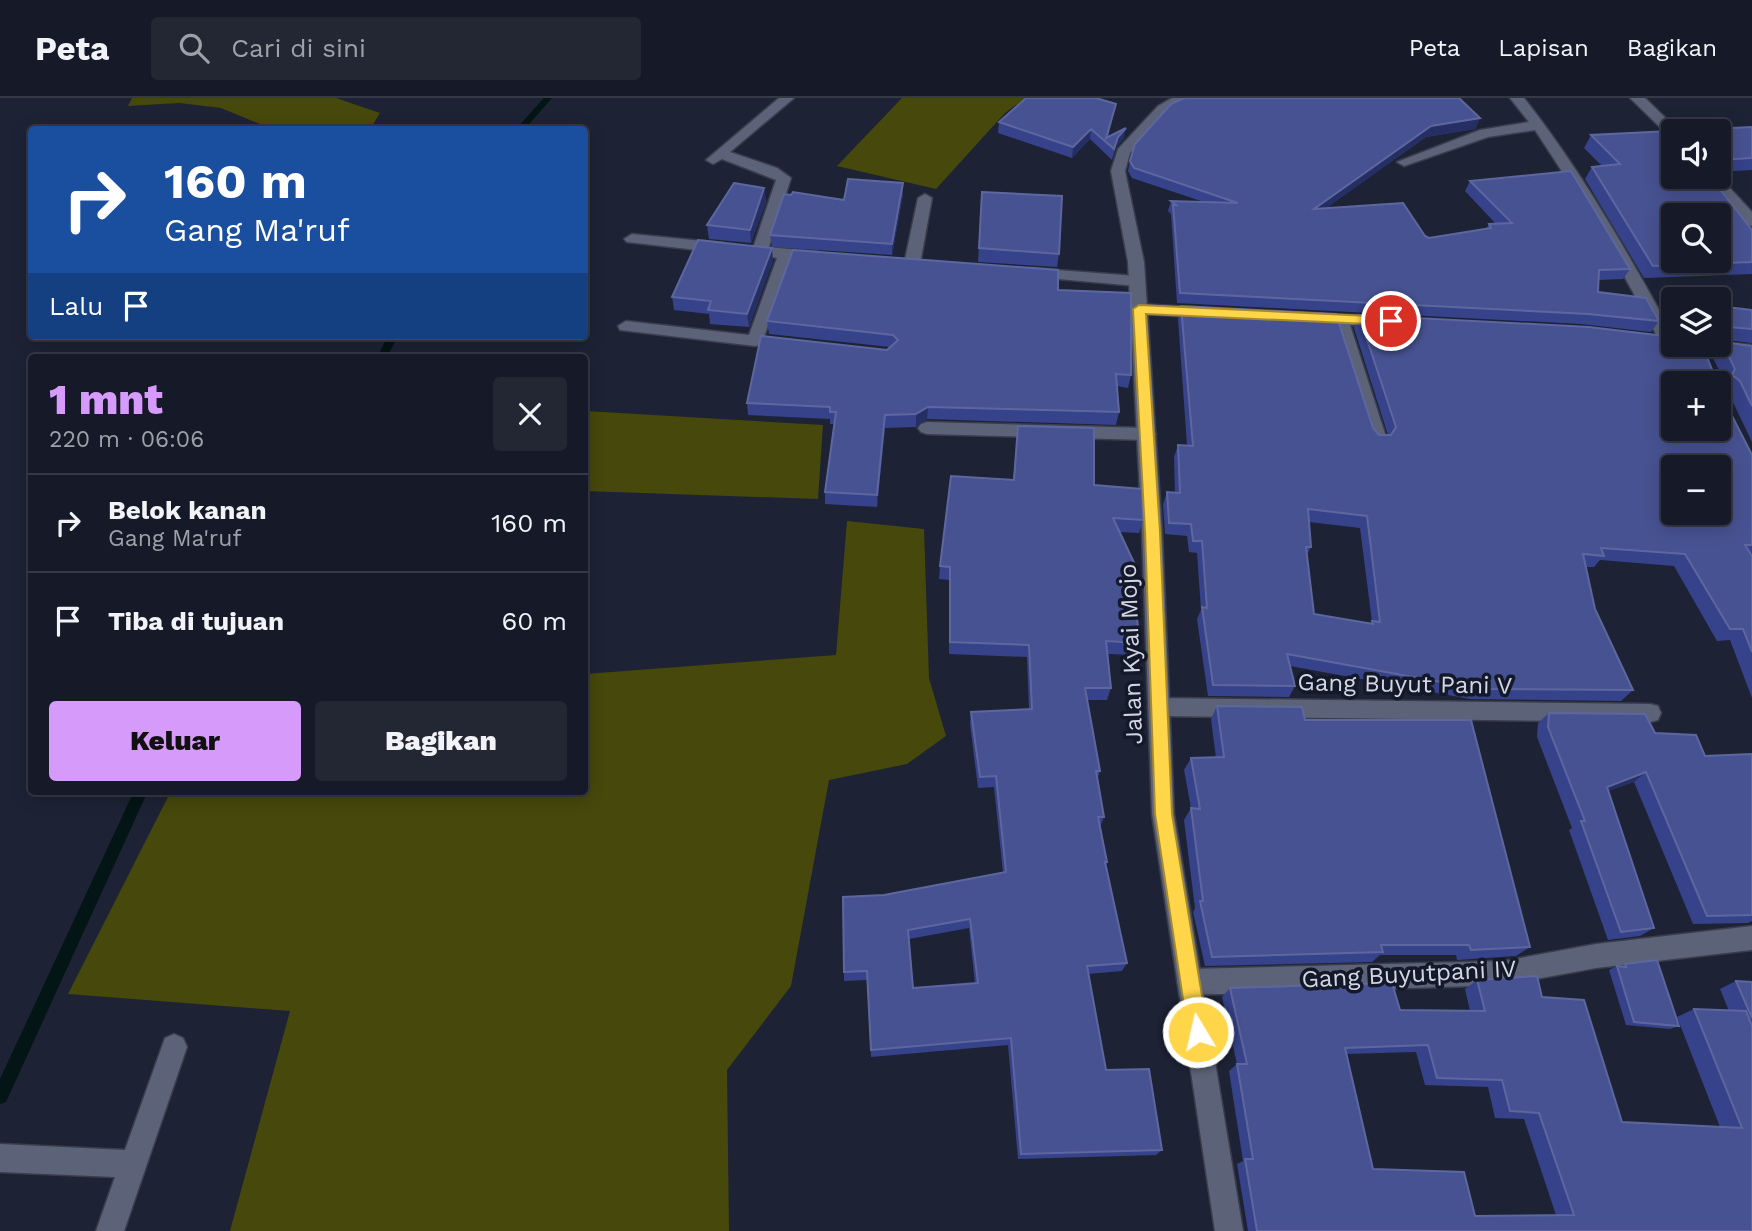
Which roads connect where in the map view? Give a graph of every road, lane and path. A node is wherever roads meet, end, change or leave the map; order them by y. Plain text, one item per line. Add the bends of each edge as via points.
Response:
1 (787, 98) edge
2 (1181, 98) edge
3 (1517, 98) edge
4 (1637, 98) edge
5 (1662, 119) edge
6 (1540, 125) junction
7 (1404, 162) edge
8 (1723, 189) edge
9 (925, 198) dead end
10 (1752, 221) edge
11 (632, 239) dead end
12 (747, 250) junction
13 (786, 255) junction
14 (837, 258) edge
15 (912, 264) edge
16 (1017, 272) edge
17 (1136, 281) junction
18 (1139, 309) junction
19 (1220, 314) edge
20 (1300, 318) edge
21 (1340, 320) junction
22 (1405, 322) edge
23 (1661, 324) edge
24 (626, 326) dead end
25 (1643, 339) edge
26 (1661, 340) edge
27 (1731, 349) edge
28 (1752, 351) edge
29 (1702, 357) edge
30 (1704, 364) edge
31 (927, 428) edge
32 (1147, 433) junction
33 (1378, 440) edge
34 (1160, 707) junction
35 (1650, 713) dead end
36 (1752, 939) edge
37 (1190, 982) junction
38 (174, 1048) dead end
39 (1, 1158) edge
40 (133, 1164) junction
41 (110, 1231) edge
42 (1229, 1231) edge

1 - 12 street via 717,156 784,178
2 - 17 street, Jalan Kyai Mojo via 1163,109 1123,152 1118,171
3 - 6 street
4 - 5 street
6 - 7 street via 1485,132
6 - 23 street
8 - 10 street
9 - 15 street
11 - 12 street
12 - 13 street
13 - 14 street
13 - 24 street via 762,342
16 - 17 street
17 - 18 street, Jalan Kyai Mojo
18 - 19 street
18 - 32 street, Jalan Kyai Mojo
20 - 21 street
21 - 22 street
21 - 33 street
25 - 26 street
27 - 28 street
29 - 30 street
31 - 32 street
32 - 34 street, Jalan Kyai Mojo
34 - 35 street, Gang Buyut Pani V
34 - 37 street, Jalan Kyai Mojo via 1163,814
36 - 37 street, Gang Buyutpani IV via 1596,956 1504,973
37 - 42 street, Jalan Kyai Mojo
38 - 40 street
39 - 40 street
40 - 41 street

